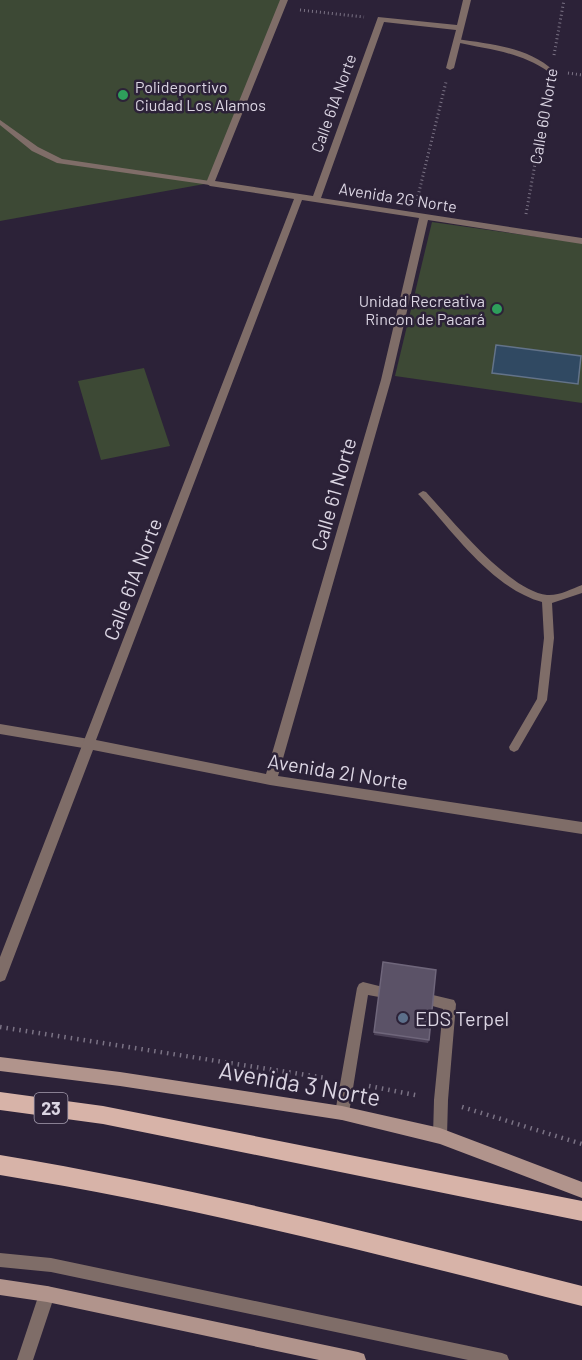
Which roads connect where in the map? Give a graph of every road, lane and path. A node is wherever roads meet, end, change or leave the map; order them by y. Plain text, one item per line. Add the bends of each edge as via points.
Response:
1 (467, 0) edge
2 (564, 0) edge
3 (282, 4) edge
4 (381, 19) junction
5 (460, 28) junction
6 (457, 41) junction
7 (450, 68) joint
8 (551, 71) junction
9 (0, 122) edge
10 (210, 183) junction
11 (299, 196) junction
12 (316, 199) junction
13 (419, 216) junction
14 (522, 232) junction
15 (582, 241) edge
16 (423, 494) dead end
17 (582, 589) edge
18 (546, 599) junction
19 (0, 729) edge
20 (89, 744) junction
21 (514, 747) dead end
22 (270, 780) junction
23 (582, 828) edge
24 (0, 975) edge
25 (379, 991) edge
26 (433, 1001) edge
27 (0, 1027) edge
28 (0, 1064) edge
29 (347, 1081) junction
30 (441, 1100) junction
31 (0, 1101) edge
32 (342, 1113) junction
33 (440, 1136) junction
34 (582, 1144) edge
35 (0, 1165) edge
36 (582, 1190) edge
37 (582, 1211) edge
38 (0, 1260) edge
39 (0, 1287) edge
40 (47, 1294) junction
41 (582, 1296) edge
42 (25, 1360) edge
43 (358, 1360) edge
44 (502, 1360) edge

1 - 5 street
2 - 8 path, Calle 60 Norte
3 - 4 path
3 - 10 street
4 - 5 street
4 - 12 street, Calle 61A Norte
5 - 6 street
6 - 7 street
6 - 8 lane via 519,52
7 - 13 path
8 - 14 path, Calle 60 Norte
9 - 10 lane via 35,149 60,161
10 - 11 street, Avenida 2G Norte
11 - 12 street, Avenida 2G Norte
11 - 20 street, Calle 61A Norte
12 - 13 street, Avenida 2G Norte
13 - 14 street, Avenida 2G Norte
13 - 22 street, Calle 61 Norte via 386,380
14 - 15 street, Avenida 2G Norte
16 - 18 lane via 504,578 528,594
17 - 18 lane
18 - 21 lane via 549,638 542,700
19 - 20 lane
20 - 22 street, Avenida 2I Norte
20 - 24 street, Calle 61A Norte
22 - 23 street, Avenida 2I Norte
25 - 29 lane via 363,988
26 - 30 lane via 450,1004
27 - 29 path
28 - 32 street, Avenida 3 Norte
29 - 30 path
29 - 32 lane
30 - 33 lane
30 - 34 path
31 - 37 main road, 23 via 103,1115
32 - 33 street, Avenida 3 Norte
33 - 36 street, Avenida 3 Norte
35 - 41 main road via 82,1177
38 - 44 lane via 51,1265
39 - 40 street
40 - 42 street
40 - 43 street

